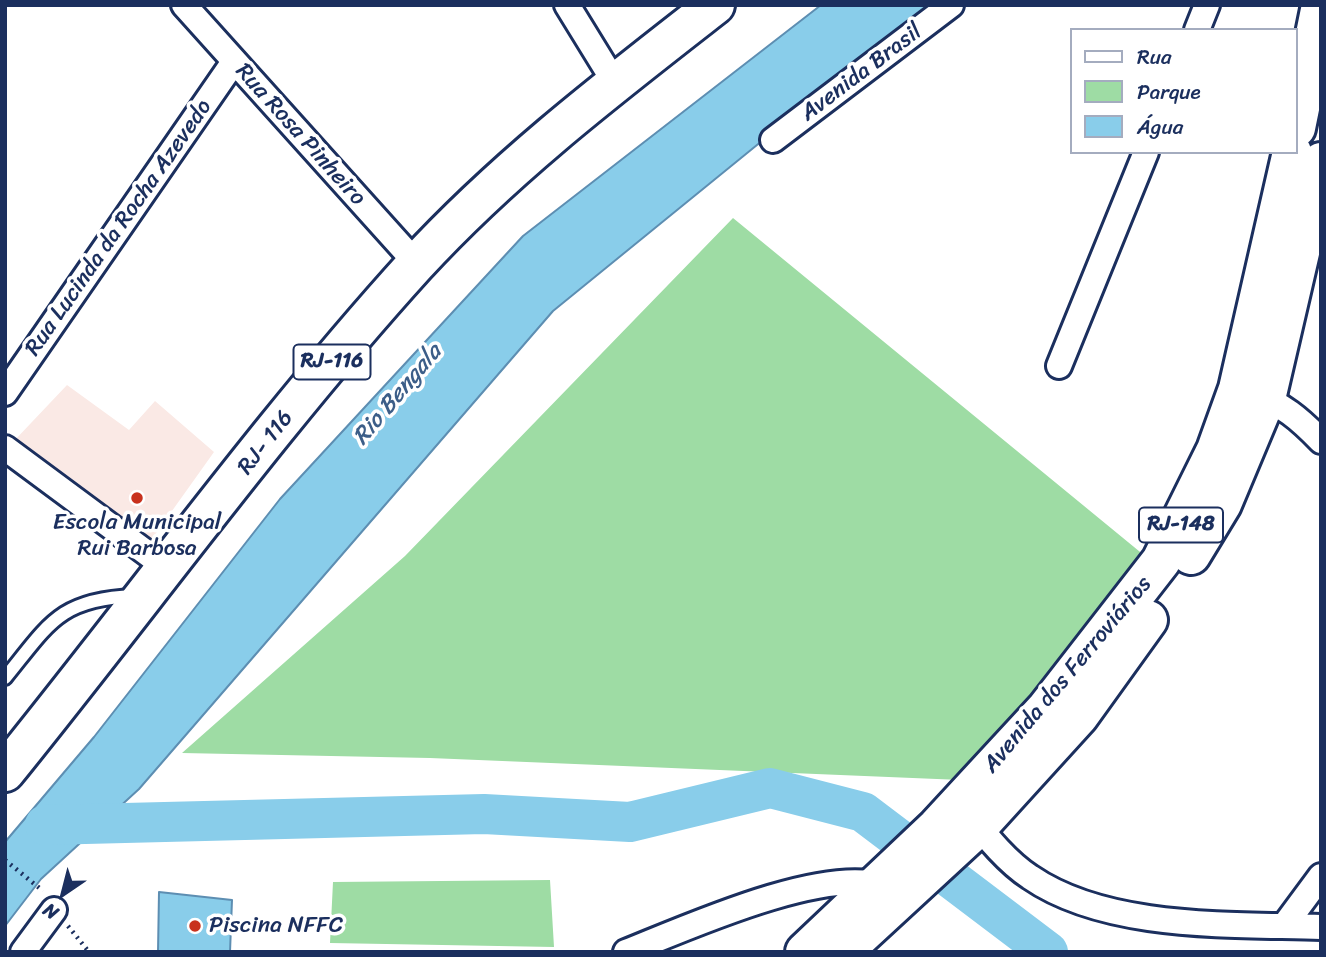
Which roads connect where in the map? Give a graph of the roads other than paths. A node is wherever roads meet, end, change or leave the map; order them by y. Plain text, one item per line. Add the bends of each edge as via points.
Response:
1 (184, 5) edge
2 (567, 5) edge
3 (715, 5) edge
4 (951, 5) edge
5 (1207, 5) edge
6 (1321, 5) edge
7 (1198, 28) edge
8 (233, 63) junction
9 (615, 83) junction
10 (1298, 118) edge
11 (773, 140) dead end
12 (1145, 154) edge
13 (1307, 175) edge
14 (416, 264) junction
15 (1059, 366) dead end
16 (5, 393) edge
17 (1252, 394) junction
18 (1321, 441) edge
19 (5, 448) edge
20 (156, 582) junction
21 (5, 678) edge
22 (9, 760) edge
23 (958, 826) junction
24 (1321, 876) edge
25 (904, 877) junction
26 (49, 901) road end
27 (1284, 926) junction
28 (1321, 927) edge
29 (23, 952) edge
30 (626, 952) edge
31 (805, 952) edge
32 (842, 952) edge

1 - 8 street, Rua Rosa Pinheiro
2 - 9 street
3 - 9 main road, RJ- 116 / RJ-116
4 - 11 street, Avenida Brasil
5 - 7 street
6 - 10 main road
8 - 14 street, Rua Rosa Pinheiro
8 - 16 street, Rua Lucinda da Rocha Azevedo
9 - 14 main road, RJ- 116 / RJ-116
12 - 15 street
13 - 17 main road, RJ-148
14 - 20 main road, RJ- 116 / RJ-116 via 297,403
17 - 18 street via 1299,418
17 - 23 main road, RJ-148 via 1222,504 1160,604 1079,716
19 - 20 street
20 - 21 lane via 69,608 45,629
20 - 22 main road, RJ- 116 / RJ-116
23 - 25 main road
23 - 27 street via 1030,877 1074,899 1124,915
24 - 27 street
25 - 30 street via 801,890
25 - 31 main road
25 - 32 main road
26 - 29 street
27 - 28 street

